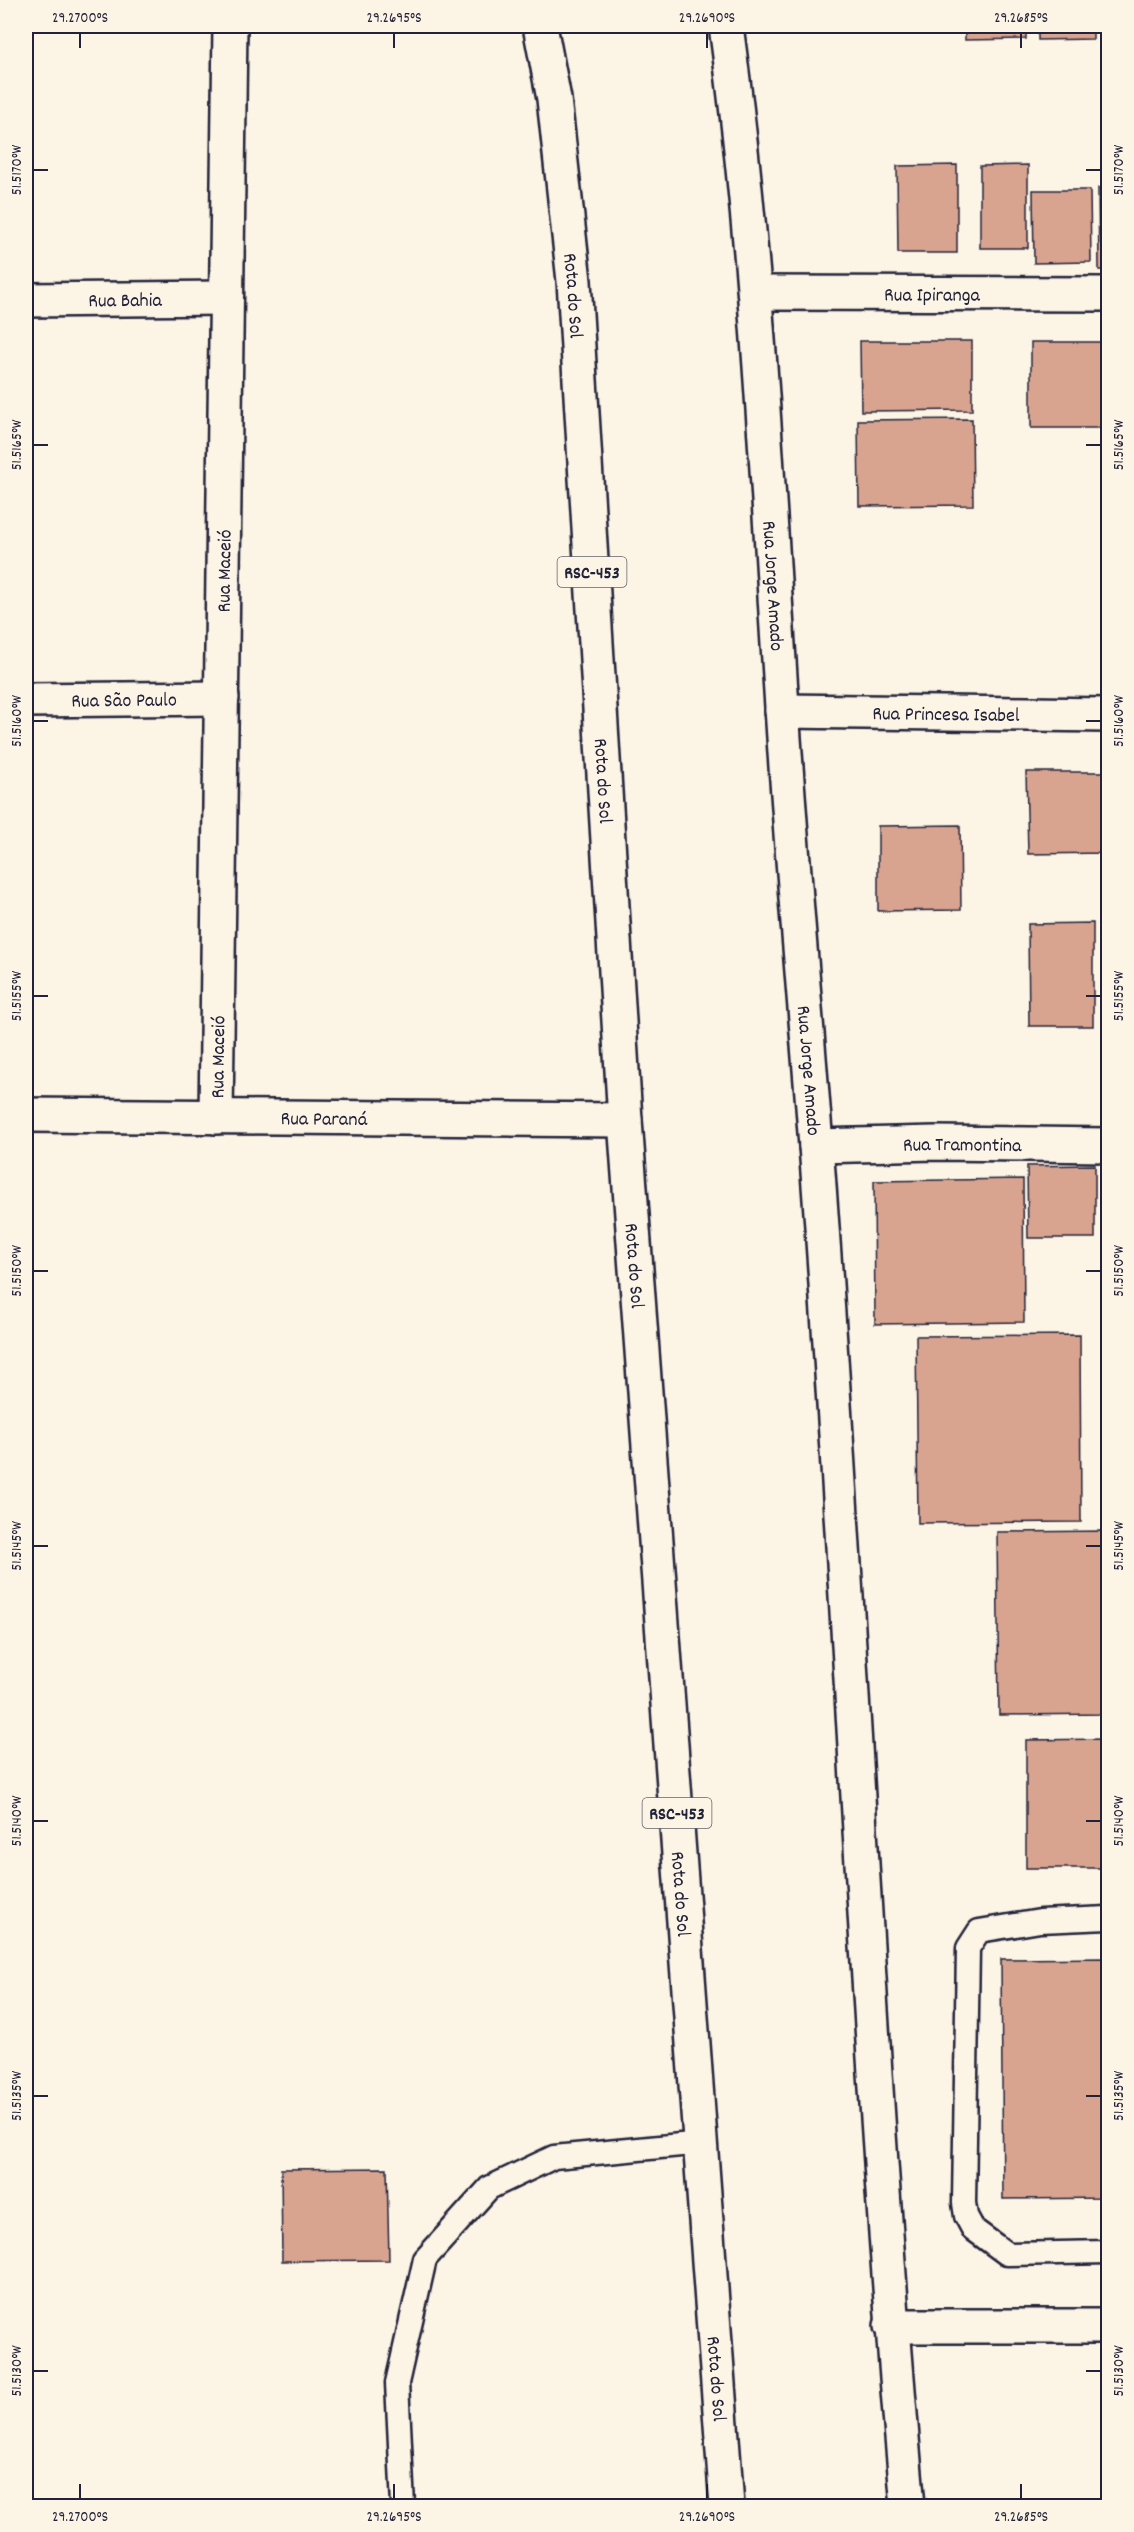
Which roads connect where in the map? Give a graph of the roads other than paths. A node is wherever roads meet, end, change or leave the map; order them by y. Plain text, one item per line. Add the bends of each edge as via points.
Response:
1 (230, 26) edge
2 (540, 26) edge
3 (726, 26) edge
4 (756, 293) junction
5 (1108, 294) edge
6 (225, 298) junction
7 (26, 300) edge
8 (222, 698) junction
9 (26, 700) edge
10 (782, 711) junction
11 (1108, 715) edge
12 (26, 1115) edge
13 (216, 1117) junction
14 (625, 1120) junction
15 (1108, 1144) edge
16 (816, 1146) junction
17 (1108, 1918) edge
18 (702, 2144) junction
19 (1108, 2252) edge
20 (891, 2326) junction
21 (1108, 2326) edge
22 (403, 2506) edge
23 (727, 2506) edge
24 (908, 2506) edge

1 - 6 main road, Rua Maceió
2 - 14 main road, Rota do Sol / RSC-453 via 554,99 574,281
3 - 4 main road, Rua Jorge Amado
4 - 5 main road, Rua Ipiranga
4 - 10 main road, Rua Jorge Amado
6 - 7 main road, Rua Bahia
6 - 8 main road, Rua Maceió
8 - 9 main road, Rua São Paulo
8 - 13 main road, Rua Maceió
10 - 11 main road, Rua Princesa Isabel
10 - 16 main road, Rua Jorge Amado
12 - 13 main road, Rua Paraná
13 - 14 main road, Rua Paraná
14 - 18 main road, Rota do Sol / RSC-453
15 - 16 main road, Rua Tramontina
16 - 20 main road, Rua Jorge Amado via 834,1374
17 - 19 lane via 1040,1921 979,1930 968,1948 964,2203 973,2229 1007,2254
18 - 22 lane via 554,2157 489,2187 425,2259 397,2383
18 - 23 main road, Rota do Sol / RSC-453
20 - 21 main road
20 - 24 main road, Rua Jorge Amado

